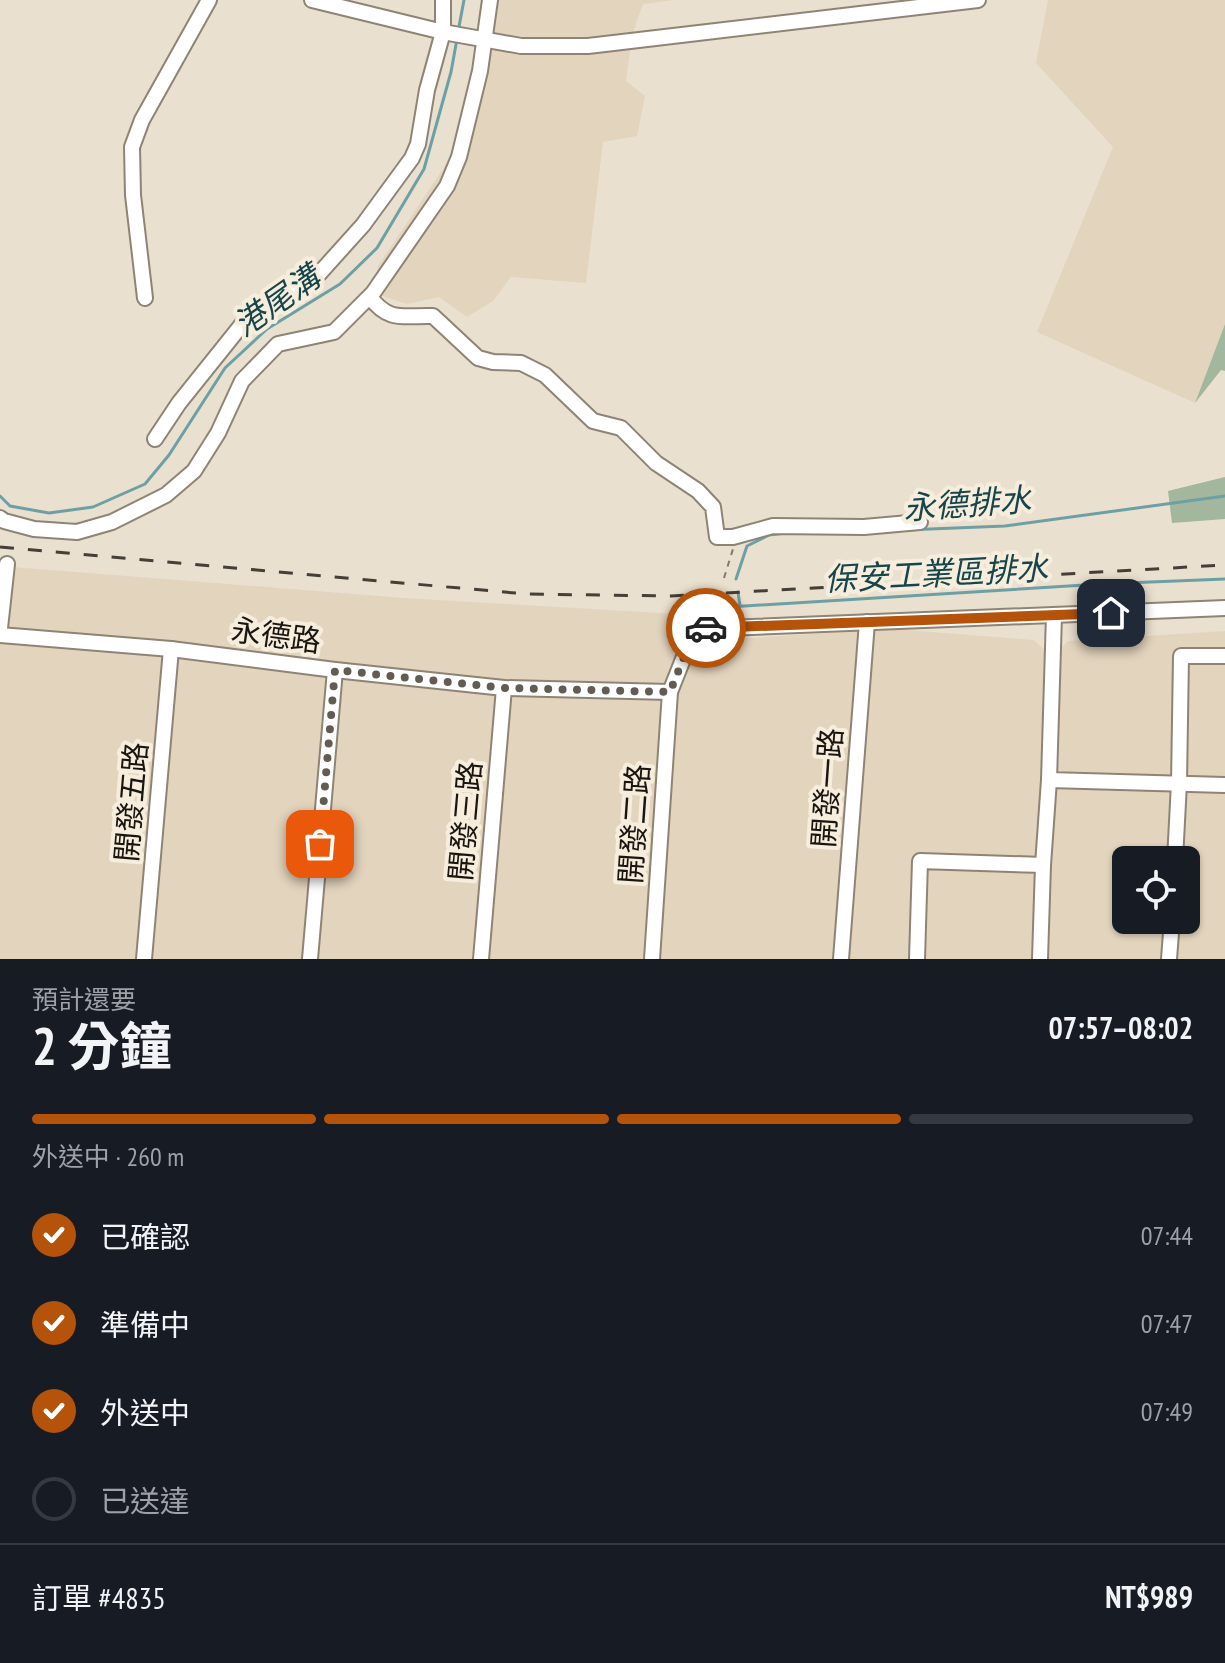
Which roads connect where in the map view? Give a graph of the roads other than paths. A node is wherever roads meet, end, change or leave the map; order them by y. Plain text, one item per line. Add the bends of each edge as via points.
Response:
1 (209, 0) edge
2 (312, 0) edge
3 (443, 0) edge
4 (490, 0) edge
5 (978, 0) edge
6 (443, 32) junction
7 (484, 41) junction
8 (370, 297) junction
9 (145, 298) dead end
10 (155, 439) dead end
11 (0, 518) edge
12 (920, 522) dead end
13 (7, 564) dead end
14 (1225, 608) edge
15 (1054, 615) junction
16 (867, 622) junction
17 (0, 628) edge
18 (0, 635) edge
19 (171, 649) junction
20 (1225, 656) edge
21 (335, 670) junction
22 (504, 688) junction
23 (670, 692) junction
24 (1049, 780) junction
25 (1179, 783) junction
26 (1225, 785) edge
27 (1176, 846) edge
28 (1043, 865) junction
29 (1171, 934) edge
30 (144, 959) edge
31 (310, 959) edge
32 (481, 959) edge
33 (652, 959) edge
34 (841, 959) edge
35 (917, 959) edge
36 (1040, 959) edge
37 (1169, 959) edge

1 - 9 street via 132,147
2 - 6 street
3 - 6 street
4 - 7 street
5 - 7 street via 588,46
6 - 7 street
6 - 10 street via 412,158 363,225 309,285 278,294 252,312
7 - 8 street via 471,112 447,186
8 - 11 street via 334,332 278,344 242,381 194,471 166,495 112,522 77,532 34,529
8 - 12 street via 380,311 397,317 433,316 478,358 521,363 545,375 593,421 621,428 656,463 698,491 713,507 717,537 773,526
13 - 17 street
14 - 15 street
15 - 16 street
15 - 24 street
16 - 23 street via 702,629 691,639
16 - 34 street, 開發一路
18 - 19 street, 永德路
19 - 21 street, 永德路
19 - 30 street, 開發五路
20 - 25 street via 1181,656
21 - 22 street, 永德路
21 - 31 street
22 - 23 street, 永德路
22 - 32 street, 開發三路
23 - 33 street, 開發二路
24 - 25 street
24 - 28 street
25 - 26 street
25 - 27 street
28 - 35 street via 920,861
28 - 36 street
29 - 37 street

